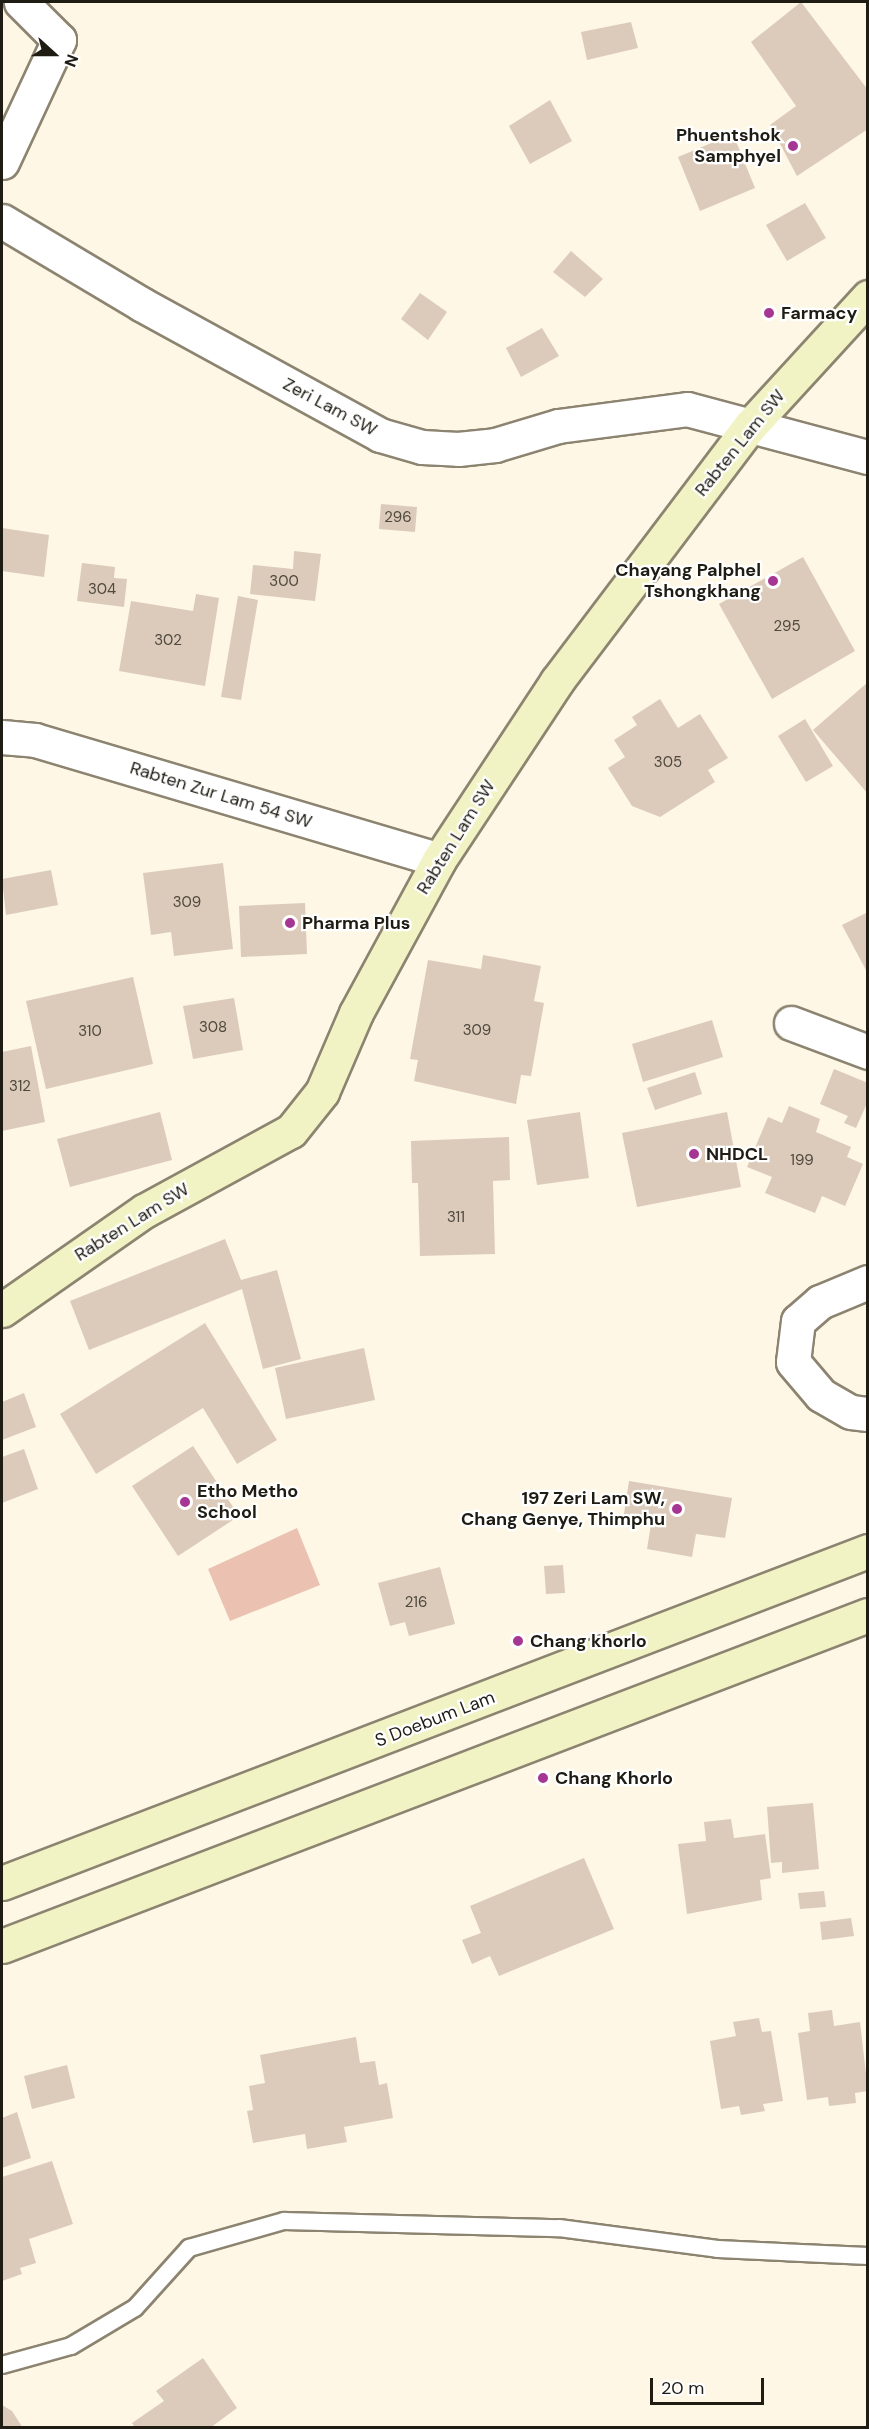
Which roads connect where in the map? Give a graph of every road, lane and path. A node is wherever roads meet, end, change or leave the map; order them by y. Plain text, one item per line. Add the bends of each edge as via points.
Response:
1 (21, 2) edge
2 (2, 162) edge
3 (2, 221) edge
4 (867, 297) edge
5 (750, 426) junction
6 (867, 457) edge
7 (2, 737) edge
8 (439, 860) junction
9 (791, 1023) dead end
10 (867, 1052) edge
11 (867, 1282) edge
12 (2, 1310) edge
13 (867, 1414) edge
14 (867, 1551) edge
15 (867, 1615) edge
16 (2, 1883) edge
17 (2, 1946) edge
18 (867, 2256) edge
19 (2, 2365) edge

1 - 2 street via 59,40
3 - 5 street, Zeri Lam SW via 141,304 380,435 422,447 495,445 558,426 687,409
4 - 5 main road, Rabten Lam SW
5 - 6 street, Zeri Lam SW
5 - 8 main road, Rabten Lam SW via 557,681
7 - 8 street, Rabten Zur Lam 54 SW via 35,740
8 - 12 main road, Rabten Lam SW via 356,1013 322,1092 291,1131 144,1211
9 - 10 street
11 - 13 street via 820,1302 798,1321 793,1362 821,1395 851,1412
14 - 16 main road, S Doebum Lam
15 - 17 main road
18 - 19 lane via 718,2249 559,2228 284,2220 189,2248 135,2308 71,2346

